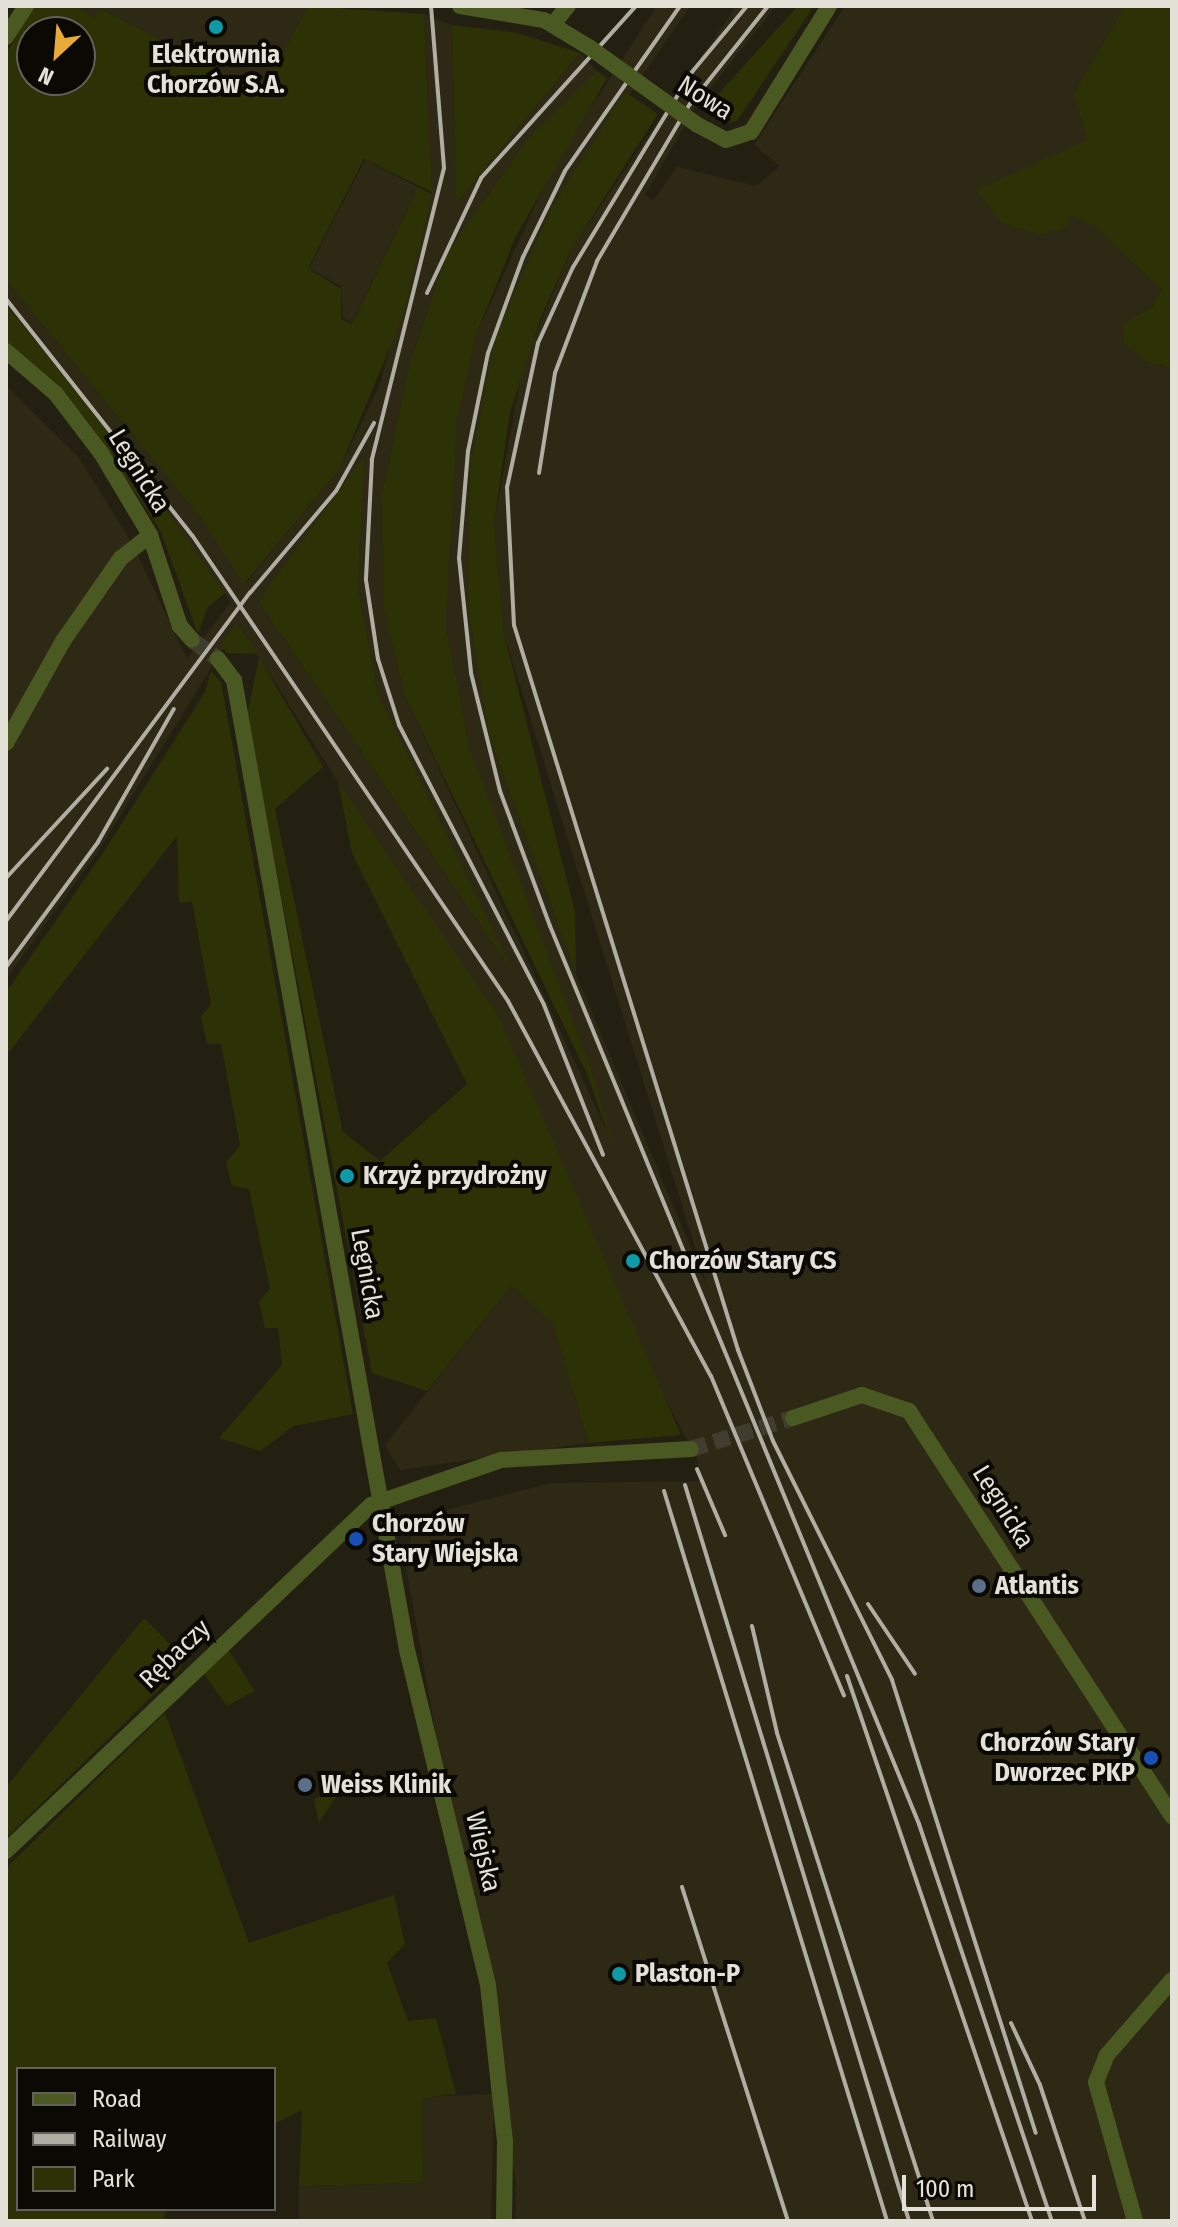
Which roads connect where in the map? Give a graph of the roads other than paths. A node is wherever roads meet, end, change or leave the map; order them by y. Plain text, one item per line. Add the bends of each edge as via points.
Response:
1 (26, 6) edge
2 (460, 6) edge
3 (568, 6) edge
4 (829, 6) edge
5 (554, 23) junction
6 (6, 37) edge
7 (6, 351) edge
8 (150, 535) junction
9 (192, 640) tunnel mouth
10 (218, 659) tunnel mouth
11 (6, 743) edge
12 (793, 1418) tunnel mouth
13 (691, 1449) tunnel mouth
14 (383, 1498) junction
15 (1172, 1816) edge
16 (6, 1851) edge
17 (1172, 1980) edge
18 (504, 2221) edge
19 (1135, 2221) edge

1 - 6 street
2 - 5 street
3 - 5 street
4 - 5 street, Nowa, bridge via 754,129 729,141 696,124
7 - 8 street, Legnicka via 81,424
8 - 9 street, Legnicka via 180,626
8 - 11 street via 128,549 63,641
10 - 14 street, Legnicka via 234,680
12 - 15 street, Legnicka via 862,1395 909,1411
13 - 14 street via 501,1460
14 - 16 street, Rębaczy via 342,1527
14 - 18 street, Wiejska via 407,1650 488,1985 505,2142
17 - 19 street via 1107,2055 1096,2082

